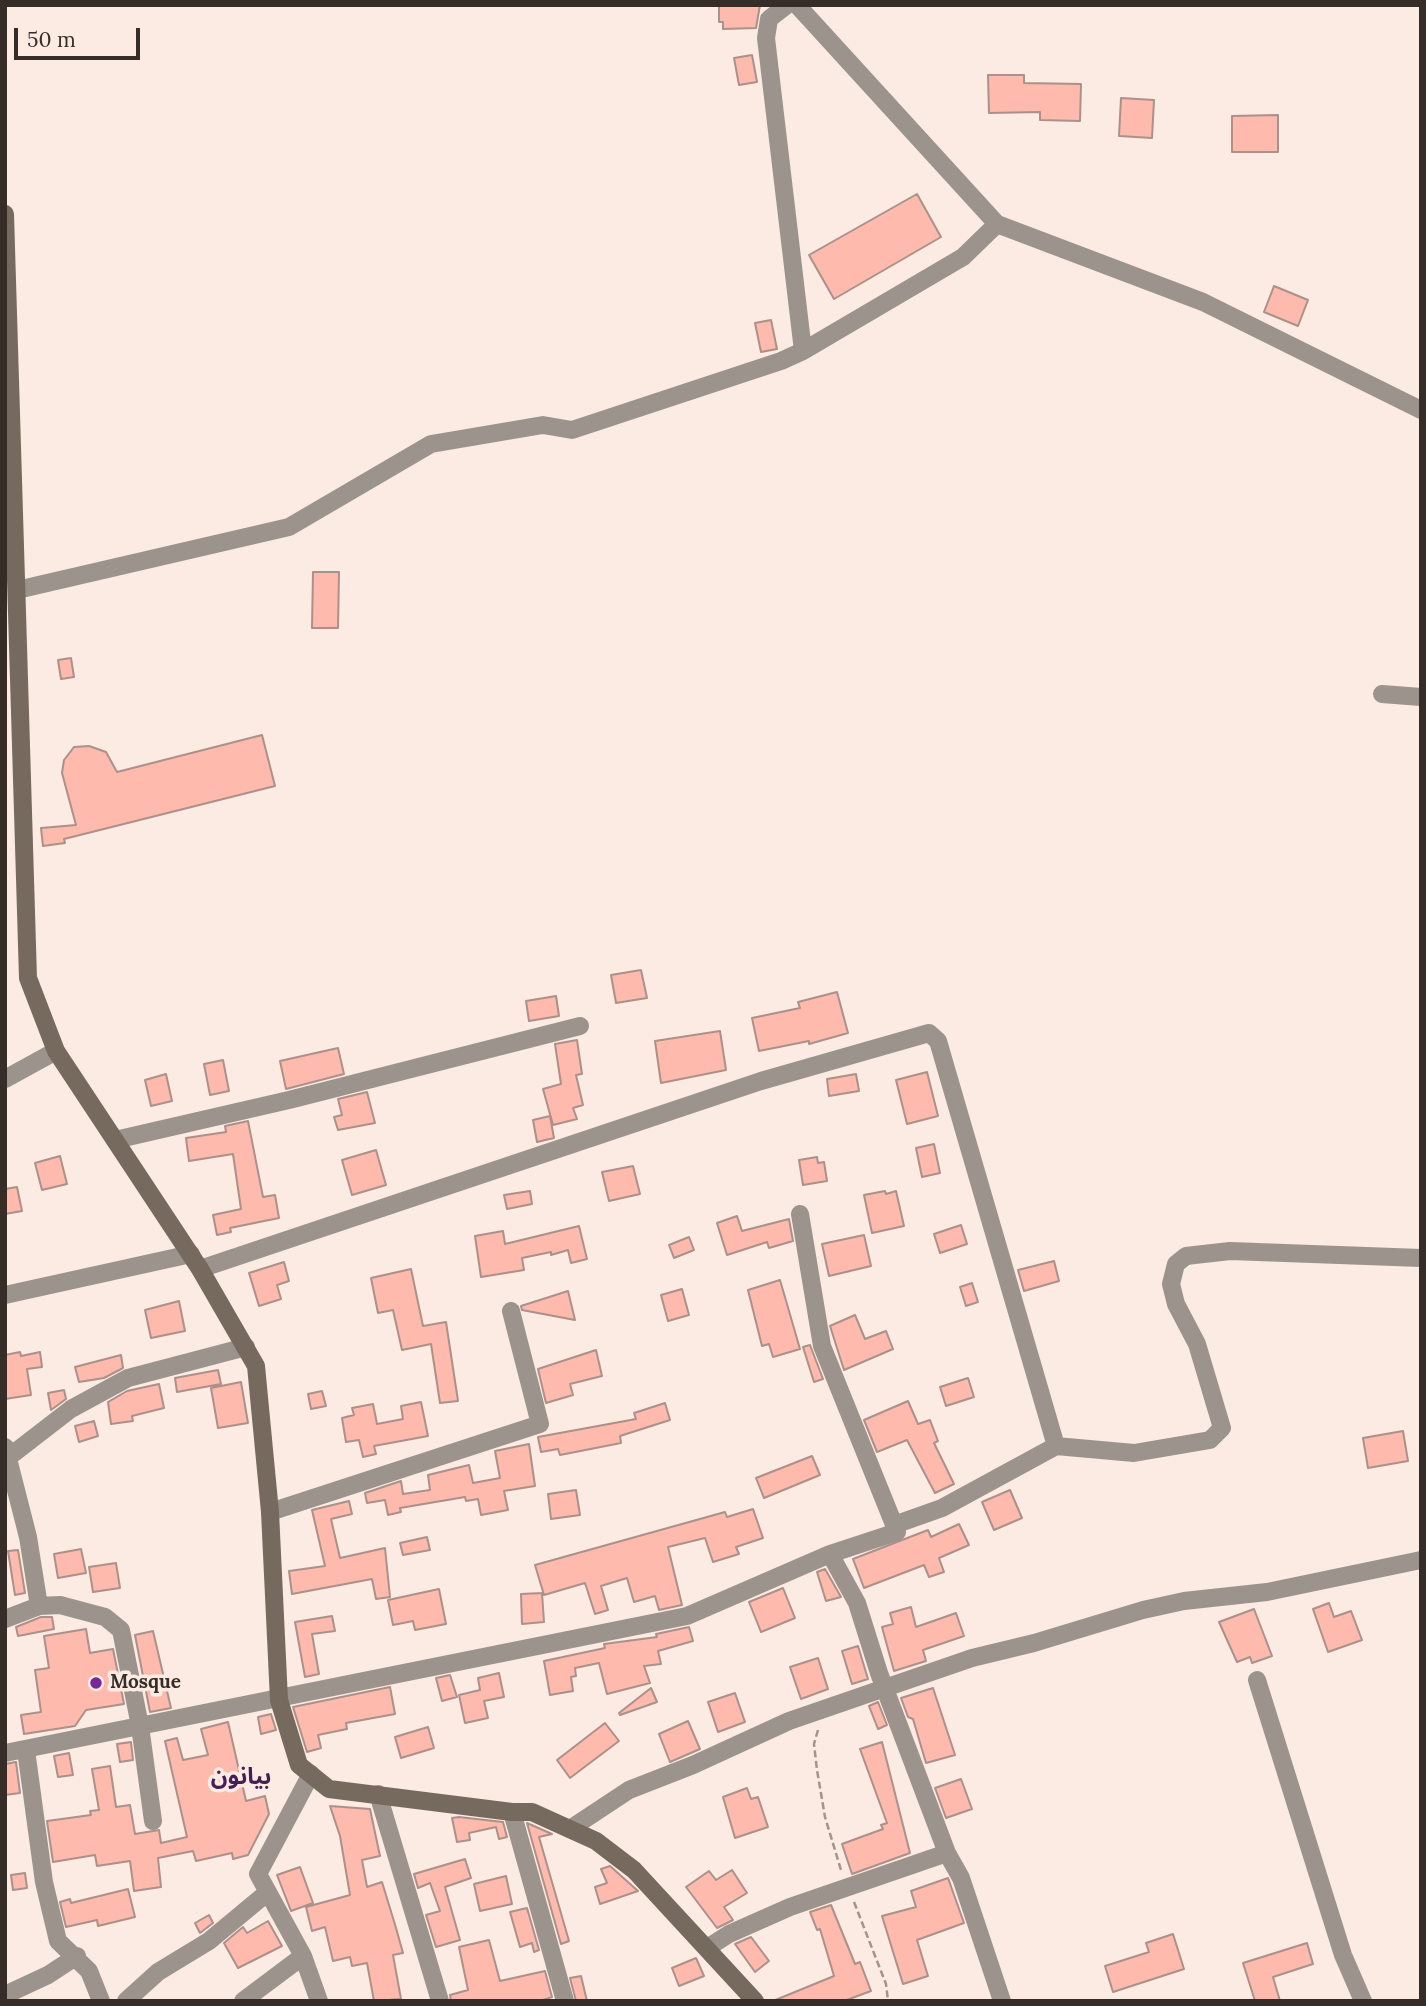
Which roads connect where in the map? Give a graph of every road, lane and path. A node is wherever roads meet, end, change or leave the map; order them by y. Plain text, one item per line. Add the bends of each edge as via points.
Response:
1 (787, 5) edge
2 (797, 5) edge
3 (5, 217) edge
4 (997, 224) junction
5 (803, 351) junction
6 (1421, 410) edge
7 (17, 590) junction
8 (1382, 694) dead end
9 (1421, 697) edge
10 (580, 1026) dead end
11 (55, 1052) junction
12 (5, 1079) edge
13 (115, 1140) junction
14 (800, 1214) dead end
15 (1421, 1258) edge
16 (195, 1261) junction
17 (5, 1295) edge
18 (510, 1311) dead end
19 (246, 1347) junction
20 (1056, 1446) junction
21 (6, 1455) edge
22 (270, 1513) junction
23 (894, 1525) junction
24 (830, 1555) junction
25 (1421, 1560) edge
26 (39, 1606) junction
27 (5, 1619) edge
28 (1256, 1680) dead end
29 (886, 1687) junction
30 (279, 1700) junction
31 (833, 1705) junction
32 (140, 1726) junction
33 (26, 1750) junction
34 (5, 1753) edge
35 (311, 1774) junction
36 (378, 1794) junction
37 (512, 1812) junction
38 (153, 1821) dead end
39 (570, 1829) junction
40 (947, 1853) junction
41 (847, 1887) junction
42 (268, 1892) junction
43 (707, 1948) junction
44 (77, 1956) junction
45 (303, 1956) junction
46 (5, 1995) edge
47 (101, 2001) edge
48 (126, 2001) edge
49 (243, 2001) edge
50 (319, 2001) edge
51 (440, 2001) edge
52 (565, 2001) edge
53 (755, 2001) edge
54 (888, 2001) edge
55 (1002, 2001) edge
56 (1363, 2001) edge

1 - 5 street via 769,19 766,38
2 - 4 street
3 - 7 street
4 - 5 street via 963,257
4 - 6 street via 1203,302
5 - 7 street via 572,430 543,425 431,444 289,527
7 - 11 street via 28,978
8 - 9 street
10 - 13 street
11 - 12 street
11 - 13 street
13 - 16 street
14 - 23 street via 822,1346
15 - 20 street via 1230,1251 1186,1256 1176,1264 1171,1284 1197,1344 1222,1428 1210,1440 1134,1453
16 - 17 street
16 - 19 street
16 - 20 street via 761,1081 929,1033 938,1041
18 - 22 street via 540,1424
19 - 21 street via 128,1378 71,1409
19 - 22 street via 256,1366
20 - 23 street via 942,1508
21 - 26 street via 28,1538
22 - 30 street
23 - 24 street via 897,1532
24 - 29 street via 857,1603
24 - 30 street via 687,1616
25 - 29 street via 1267,1592 1143,1610
26 - 27 street
26 - 32 street via 60,1605 105,1617 121,1630
28 - 56 street via 1343,1955
29 - 31 street
29 - 40 street
30 - 32 street
30 - 35 street via 299,1765
31 - 39 street via 629,1790
31 - 41 path via 814,1744 825,1817
32 - 33 street
32 - 38 street
33 - 34 street
33 - 44 street via 55,1929 63,1948
35 - 36 street via 329,1789
35 - 42 street via 258,1874
36 - 37 street
36 - 51 street
37 - 39 street via 532,1812
37 - 52 street
39 - 43 street via 596,1841 634,1870
40 - 41 street
40 - 55 street via 961,1878
41 - 43 street via 754,1922
41 - 54 path via 886,1984
42 - 45 street
42 - 48 street via 209,1941 158,1972
43 - 53 street
44 - 46 street
44 - 47 street via 89,1971
45 - 49 street
45 - 50 street

